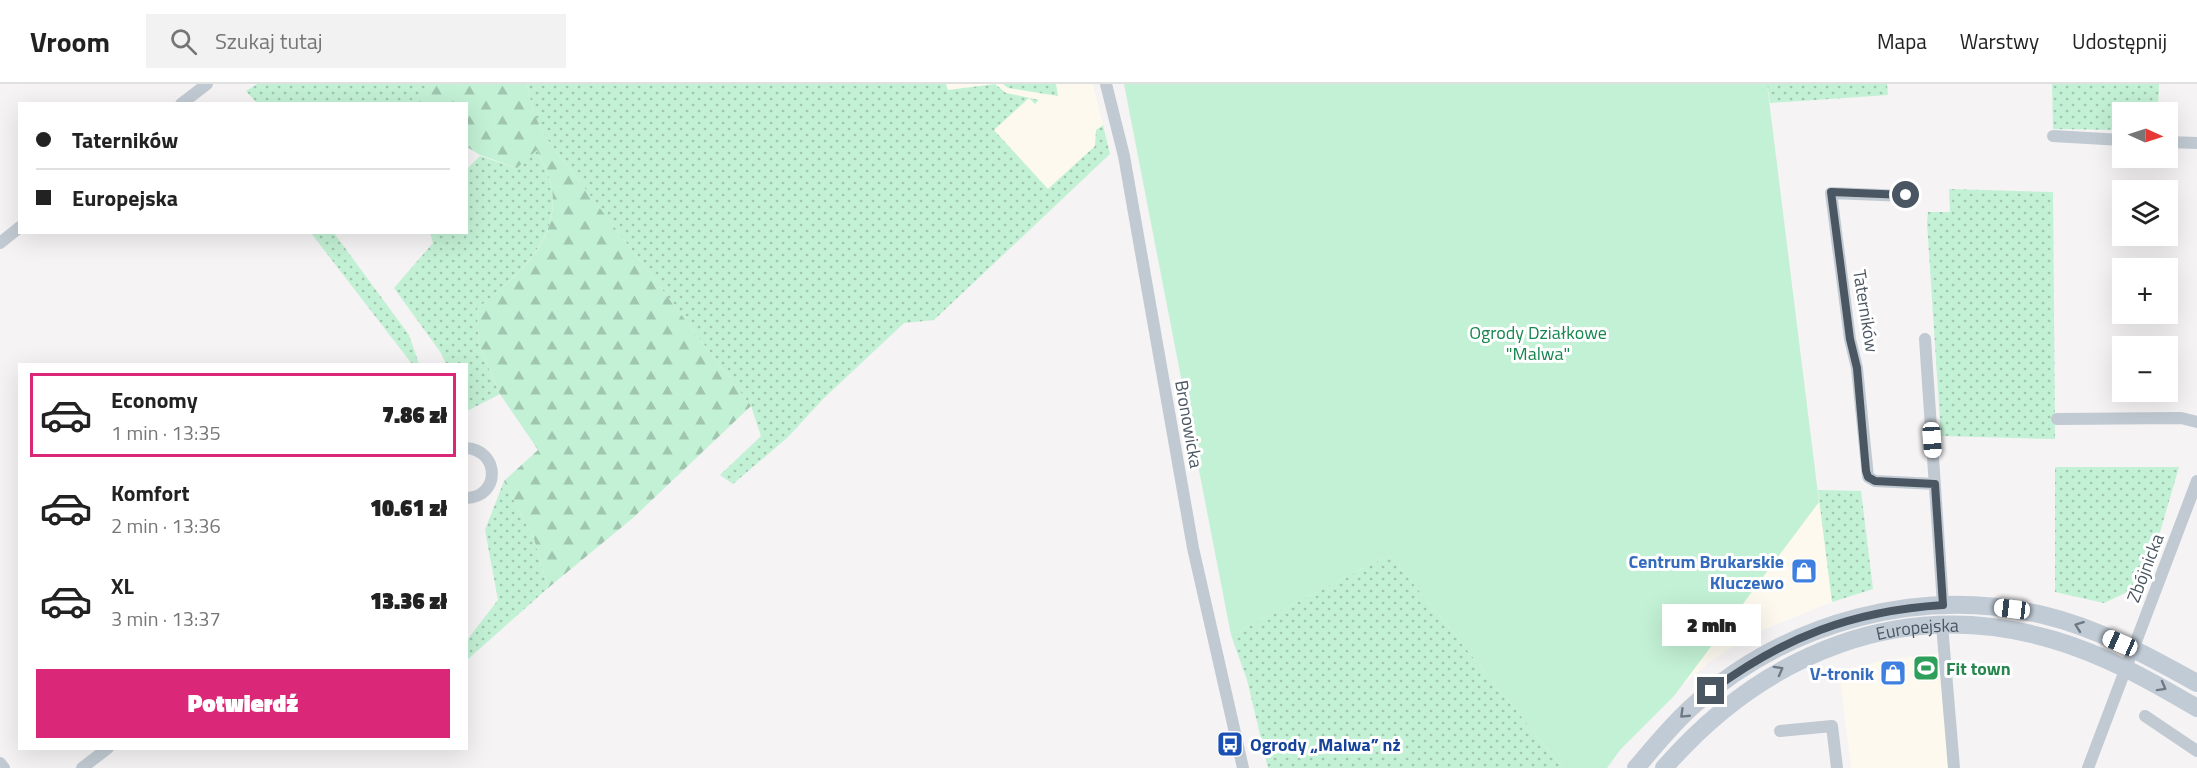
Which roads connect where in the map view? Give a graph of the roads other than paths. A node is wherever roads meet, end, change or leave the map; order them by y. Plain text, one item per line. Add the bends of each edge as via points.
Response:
1 (207, 84) edge
2 (1106, 84) edge
3 (184, 102) edge
4 (2053, 136) dead end
5 (2112, 139) edge
6 (2178, 142) edge
7 (2197, 143) edge
8 (1906, 195) dead end
9 (18, 229) edge
10 (0, 243) edge
11 (1925, 339) dead end
12 (2056, 419) dead end
13 (2197, 422) edge
14 (468, 449) edge
15 (1935, 484) junction
16 (2197, 484) edge
17 (468, 497) edge
18 (1943, 605) junction
19 (1942, 625) junction
20 (2133, 649) junction
21 (2125, 669) junction
22 (2197, 683) edge
23 (2197, 708) edge
24 (2145, 716) dead end
25 (1780, 731) dead end
26 (105, 750) edge
27 (2197, 750) edge
28 (0, 764) edge
29 (4, 768) edge
30 (82, 768) edge
31 (1243, 768) edge
32 (1636, 768) edge
33 (1664, 768) edge
34 (1838, 768) edge
35 (1954, 768) edge
36 (2088, 768) edge

1 - 3 street
2 - 31 street, Bronowicka via 1124,156 1191,538
4 - 5 street
6 - 7 street
8 - 15 street, Taterników via 1831,192 1857,368 1868,477 1875,481
9 - 10 street
11 - 15 street
12 - 13 street via 2181,418
14 - 17 street via 484,454 493,473 484,492
15 - 18 street
16 - 20 street, Zbójnicka
20 -> 18 main road, Europejska via 2043,615 1995,607
18 -> 32 main road, Europejska via 1871,614 1833,624 1778,647 1736,672 1695,704
19 - 21 main road, Europejska via 1993,627 2040,636
33 -> 19 main road, Europejska via 1731,702 1791,663 1859,638
19 - 35 street
20 - 21 street, Zbójnicka
20 - 22 main road, Europejska
21 -> 23 main road, Europejska
21 - 36 street, Zbójnicka
24 - 27 street
25 - 34 street via 1832,726
26 - 30 street
28 - 29 street

